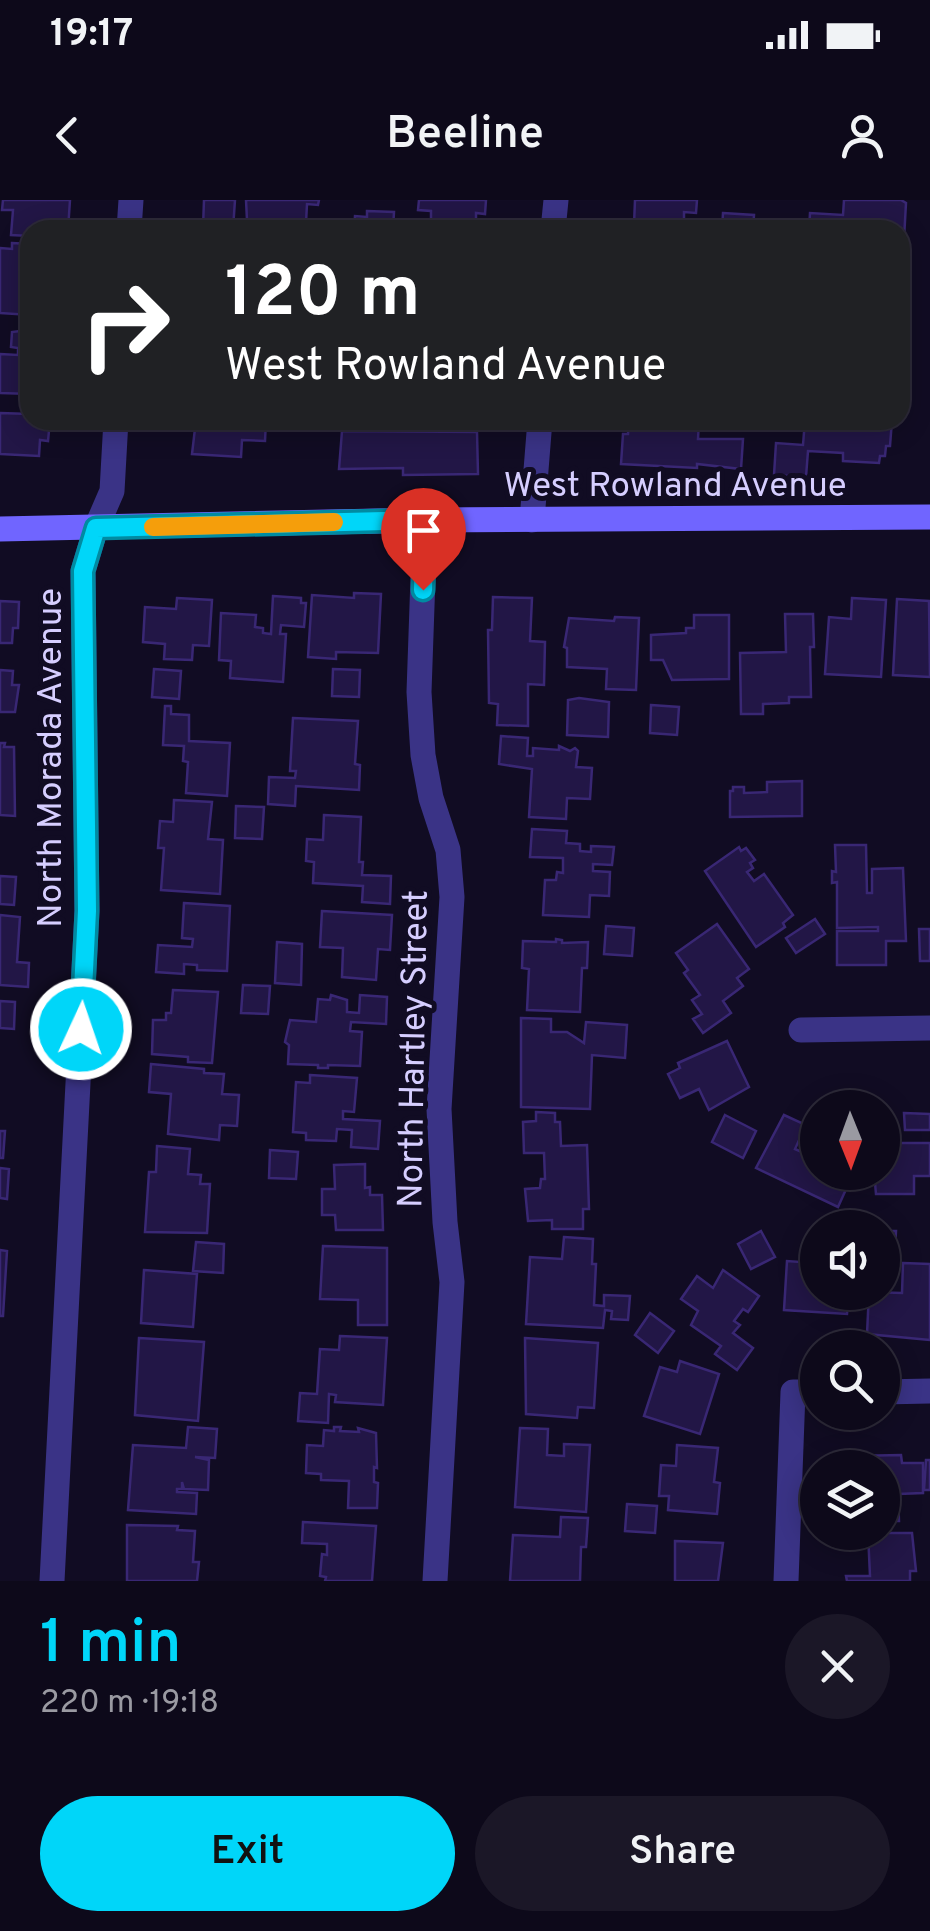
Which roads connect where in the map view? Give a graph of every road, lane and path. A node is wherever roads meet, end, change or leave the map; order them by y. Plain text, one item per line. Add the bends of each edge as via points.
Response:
1 (115, 430) edge
2 (539, 430) edge
3 (930, 516) edge
4 (425, 520) junction
5 (532, 520) junction
6 (96, 528) junction
7 (0, 529) edge
8 (930, 1028) edge
9 (801, 1030) dead end
10 (930, 1391) edge
11 (900, 1392) edge
12 (801, 1430) edge
13 (52, 1581) edge
14 (436, 1581) edge
15 (786, 1581) edge

1 - 6 street, North Morada Avenue via 112,491
2 - 5 street
3 - 5 street, West Rowland Avenue
4 - 5 street, West Rowland Avenue
4 - 6 street, West Rowland Avenue
4 - 14 street, North Hartley Street via 418,692 430,798 448,850 452,896 439,1109 452,1282
6 - 7 street, West Rowland Avenue
6 - 13 street, North Morada Avenue via 83,571 87,911
8 - 9 street
10 - 11 street
12 - 15 street

